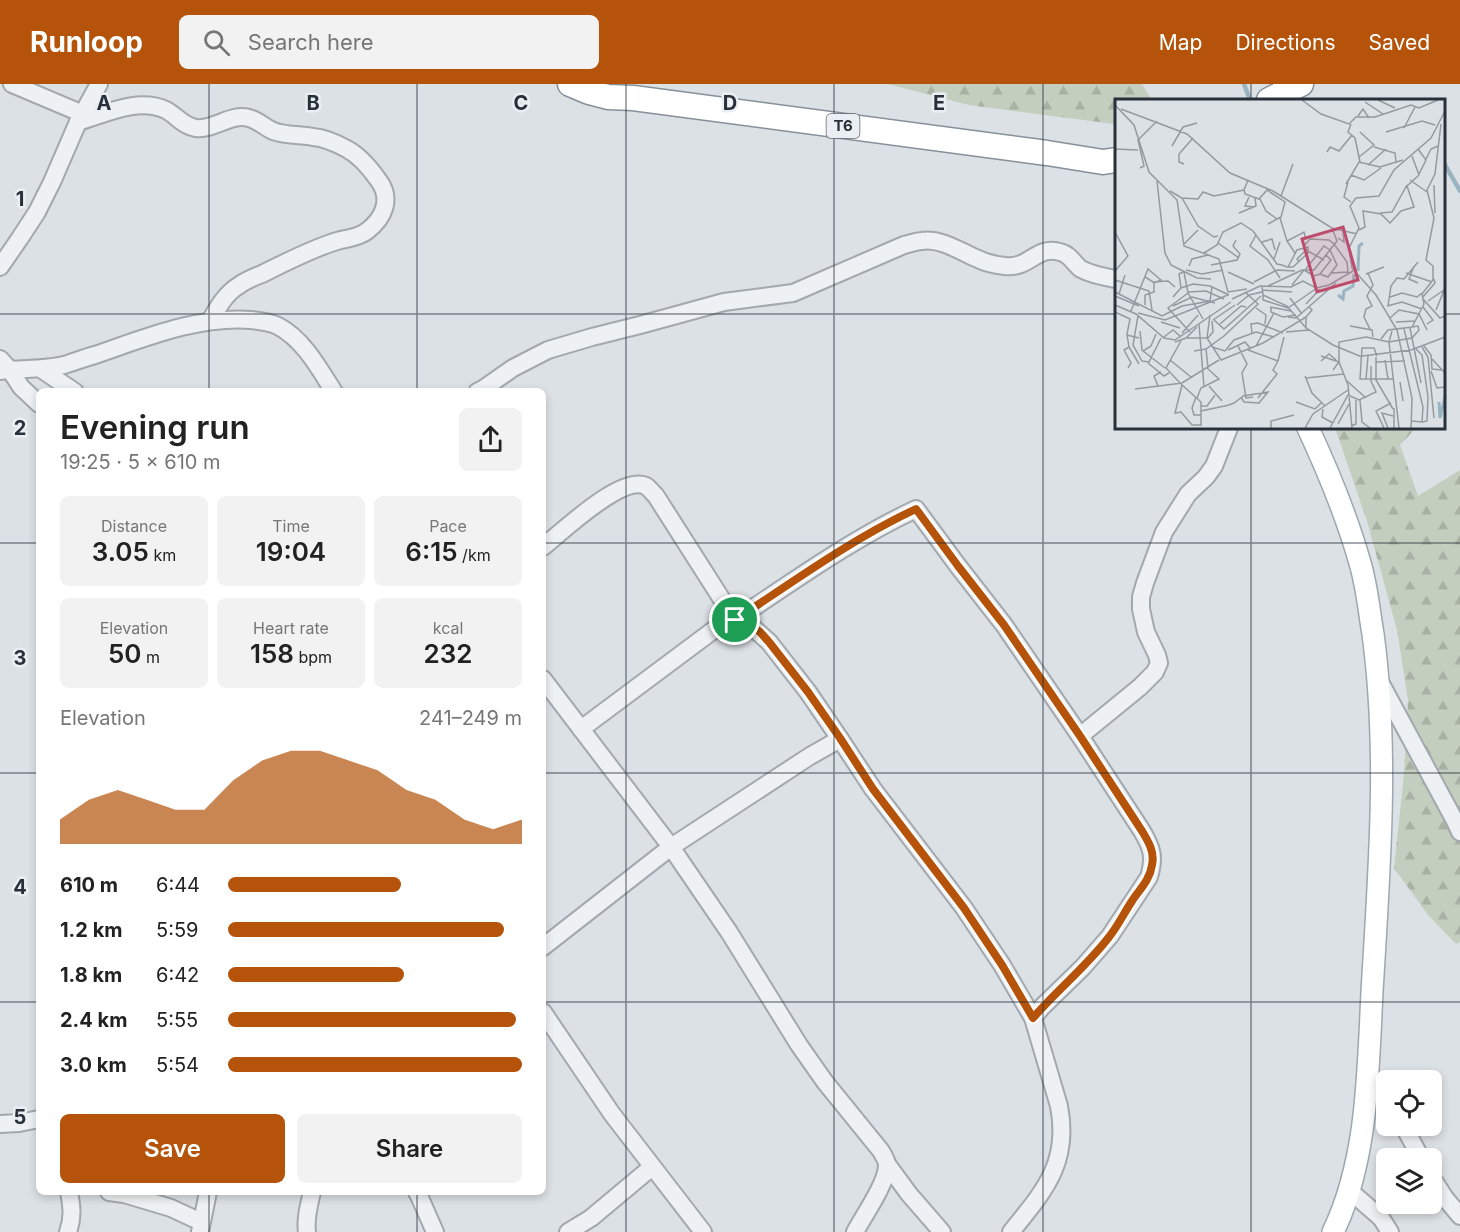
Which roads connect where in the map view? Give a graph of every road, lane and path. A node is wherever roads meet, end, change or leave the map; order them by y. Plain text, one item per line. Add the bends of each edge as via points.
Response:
1 (12, 84) edge
2 (99, 84) edge
3 (570, 84) edge
4 (1301, 84) edge
5 (1271, 99) edge
6 (81, 118) junction
7 (1115, 160) edge
8 (0, 267) edge
9 (1115, 279) edge
10 (210, 321) junction
11 (3, 367) edge
12 (41, 369) junction
13 (69, 388) edge
14 (331, 388) edge
15 (484, 388) edge
16 (36, 401) edge
17 (1229, 429) edge
18 (1308, 429) edge
19 (546, 545) edge
20 (735, 620) junction
21 (1379, 679) junction
22 (546, 683) edge
23 (581, 729) junction
24 (1080, 736) junction
25 (840, 738) junction
26 (1460, 832) edge
27 (671, 847) junction
28 (546, 945) edge
29 (546, 1016) edge
30 (1033, 1018) junction
31 (1367, 1081) junction
32 (1376, 1089) edge
33 (36, 1120) edge
34 (0, 1124) edge
35 (887, 1164) junction
36 (652, 1167) junction
37 (1350, 1191) junction
38 (1442, 1193) edge
39 (70, 1195) edge
40 (126, 1195) edge
41 (207, 1195) edge
42 (311, 1195) edge
43 (418, 1195) edge
44 (1460, 1216) edge
45 (201, 1227) edge
46 (1014, 1231) edge
47 (68, 1232) edge
48 (307, 1232) edge
49 (435, 1232) edge
50 (568, 1232) edge
51 (703, 1232) edge
52 (855, 1232) edge
53 (942, 1232) edge
54 (1333, 1232) edge
55 (1390, 1232) edge

1 - 6 street
2 - 6 street
3 - 7 highway, T6 via 608,97 1103,162
4 - 5 highway
6 - 8 street via 37,212
6 - 10 street via 150,106 162,108 187,126 198,128 236,117 250,118 274,132 313,136 349,150 384,188 384,208 368,230 313,250 238,286
9 - 15 street via 1088,272 1060,251 1040,253 1014,267 981,261 923,240 793,293 724,302 548,350
10 - 12 street
10 - 14 street via 230,319 276,325 293,336
11 - 12 street
11 - 16 street
12 - 13 street
17 - 24 street via 1214,466 1188,494 1164,532 1141,597 1146,632 1159,663 1155,672
18 - 21 main road via 1340,503 1360,564
19 - 20 street via 602,499 633,484 645,486 656,496
20 - 23 street via 723,622
20 - 24 street via 852,543 916,509 1004,625
20 - 25 street via 749,624 769,642
21 - 26 street
21 - 31 main road via 1382,777
22 - 23 street
23 - 27 street
24 - 30 street via 1148,840 1152,866 1149,877 1110,936
25 - 27 street
25 - 30 street via 873,789 964,908
27 - 28 street
27 - 35 street via 799,1045
29 - 36 street
30 - 46 street via 1059,1106 1061,1143 1044,1191
31 - 32 street
31 - 37 main road
33 - 34 street
35 - 52 street via 882,1184
35 - 53 street
36 - 50 street via 591,1218
36 - 51 street
37 - 54 main road
37 - 55 street via 1382,1218
38 - 44 street
39 - 47 street via 72,1220
40 - 45 street via 171,1208
41 - 45 street
42 - 48 street
43 - 49 street

